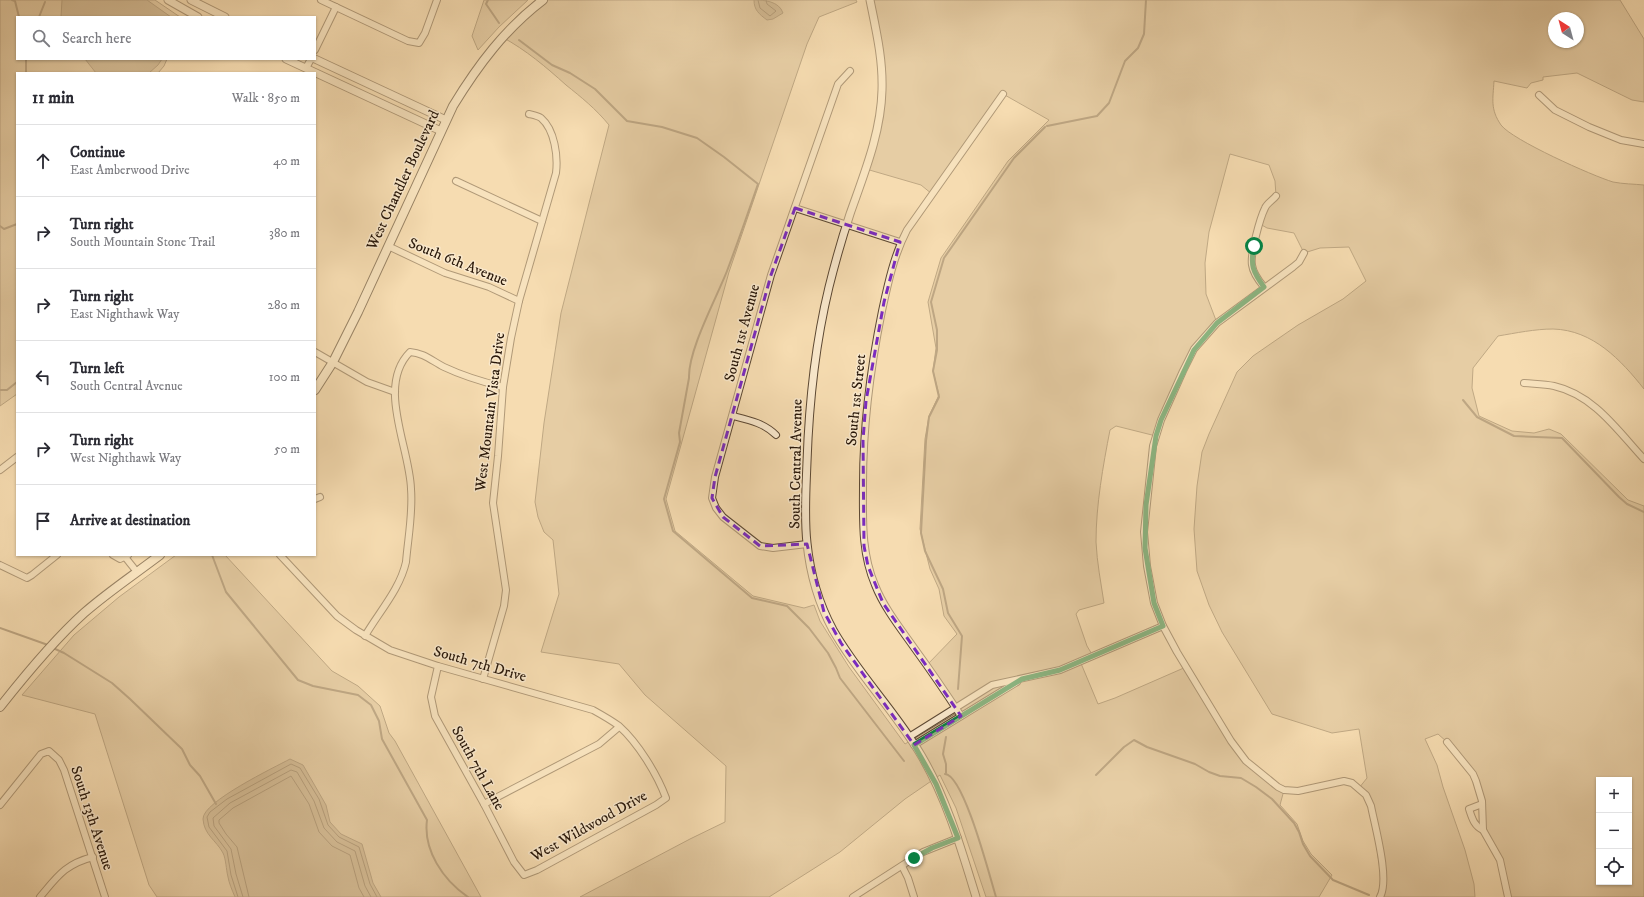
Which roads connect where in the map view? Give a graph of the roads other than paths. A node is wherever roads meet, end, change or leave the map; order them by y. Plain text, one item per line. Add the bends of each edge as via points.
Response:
1 (168, 0) edge
2 (191, 0) edge
3 (321, 0) edge
4 (438, 0) edge
5 (543, 0) edge
6 (870, 0) edge
7 (336, 7) junction
8 (196, 16) edge
9 (223, 16) edge
10 (316, 48) edge
11 (316, 59) edge
12 (288, 60) edge
13 (310, 60) edge
14 (306, 68) junction
15 (850, 71) dead end
16 (315, 72) edge
17 (316, 73) edge
18 (1003, 94) dead end
19 (1539, 95) dead end
20 (529, 114) dead end
21 (446, 120) junction
22 (441, 130) junction
23 (1644, 144) edge
24 (456, 181) dead end
25 (1276, 196) dead end
26 (795, 208) junction
27 (542, 221) junction
28 (846, 225) junction
29 (900, 242) junction
30 (388, 246) junction
31 (1304, 253) dead end
32 (1264, 287) junction
33 (519, 302) junction
34 (316, 353) edge
35 (333, 362) junction
36 (1524, 383) dead end
37 (503, 387) junction
38 (316, 388) edge
39 (395, 392) junction
40 (733, 416) junction
41 (776, 435) dead end
42 (16, 458) edge
43 (1644, 459) edge
44 (0, 470) edge
45 (807, 544) junction
46 (56, 556) edge
47 (115, 556) edge
48 (126, 556) edge
49 (159, 556) edge
50 (281, 556) edge
51 (0, 565) edge
52 (137, 572) junction
53 (1163, 626) junction
54 (365, 636) junction
55 (438, 666) junction
56 (483, 679) junction
57 (1022, 679) junction
58 (1, 704) edge
59 (956, 708) junction
60 (961, 716) junction
61 (619, 727) junction
62 (909, 737) junction
63 (1447, 742) dead end
64 (914, 745) junction
65 (666, 798) joint
66 (484, 804) junction
67 (1482, 804) junction
68 (0, 805) edge
69 (1484, 830) junction
70 (958, 838) junction
71 (93, 857) junction
72 (902, 866) junction
73 (524, 875) joint
74 (40, 897) edge
75 (105, 897) edge
76 (853, 897) edge
77 (914, 897) edge
78 (976, 897) edge
79 (1380, 897) edge
80 (1508, 897) edge

1 - 8 street
2 - 9 street
3 - 7 street
4 - 7 street via 419,43 408,41
5 - 21 main road, West Chandler Boulevard via 503,36 470,78
6 - 28 street, South Central Avenue via 882,70 881,106 872,149
7 - 10 street
11 - 21 street
12 - 14 street
13 - 14 street
14 - 16 street
15 - 26 street, South 1st Avenue via 838,84
17 - 22 street
18 - 29 street, South 1st Street
19 - 23 street via 1555,110 1589,127 1621,140
20 - 27 street, West Mountain Vista Drive via 541,118 548,128 556,152 556,173
21 - 22 main road, West Chandler Boulevard
22 - 30 main road, West Chandler Boulevard
24 - 27 street
25 - 32 street via 1266,207 1251,259 1252,267
26 - 28 street
26 - 40 street, South 1st Avenue via 771,275
27 - 33 street, West Mountain Vista Drive
28 - 29 street
28 - 45 street, South Central Avenue via 828,289 811,391 806,487
29 - 59 street, South 1st Street via 873,353 866,401 862,530 868,566 883,603
30 - 33 street, South 6th Avenue via 445,274 489,287
30 - 35 main road, West Chandler Boulevard
31 - 32 street via 1299,262
32 - 53 street via 1217,323 1194,350 1156,436 1146,505 1145,548 1151,588
33 - 37 street, West Mountain Vista Drive
34 - 35 street
35 - 38 main road, West Chandler Boulevard
35 - 39 street via 367,382
36 - 43 street via 1553,386 1581,396 1598,409
37 - 39 street via 479,381 443,366 419,352 410,352 402,359
37 - 56 street, West Mountain Vista Drive via 493,503 506,590 504,606
39 - 54 street via 396,413 412,488 406,562 398,584
40 - 41 street via 760,423
40 - 45 street, South 1st Avenue via 715,477 712,498 716,508 723,517 760,546 773,548
42 - 44 street
45 - 62 street, South Central Avenue via 824,612 841,643
46 - 51 street via 30,577 24,577
47 - 48 street
48 - 52 street
49 - 52 main road
50 - 54 street, South 7th Drive via 337,616
52 - 58 main road via 85,612 54,641
53 - 57 street via 1060,670
53 - 79 street via 1231,741 1252,766 1284,790 1298,790 1344,781 1352,783 1366,795 1371,806 1384,876
54 - 55 street, South 7th Drive via 390,650
55 - 56 street, South 7th Drive
55 - 66 street, South 7th Lane via 431,697 435,716
56 - 61 street, South 7th Drive via 593,710
57 - 59 street via 992,685
57 - 60 street
59 - 60 street, South 1st Street
59 - 62 street
60 - 64 street
61 - 65 street, South 7th Drive via 646,761
61 - 66 street via 599,744
62 - 64 street, South Central Avenue
63 - 67 street via 1473,774
64 - 70 street, South Central Avenue via 934,779
65 - 73 street, West Wildwood Drive
66 - 73 street, South 7th Lane via 514,862
67 - 69 street
67 - 69 street via 1469,809 1472,820 1478,828
68 - 71 street, South 13th Avenue via 42,754 49,751 59,760 64,770
69 - 80 street via 1500,860
70 - 72 street via 932,848
70 - 78 street, South Central Avenue
71 - 74 street via 78,861 61,872
71 - 75 street, South 13th Avenue
72 - 76 street
72 - 77 street

